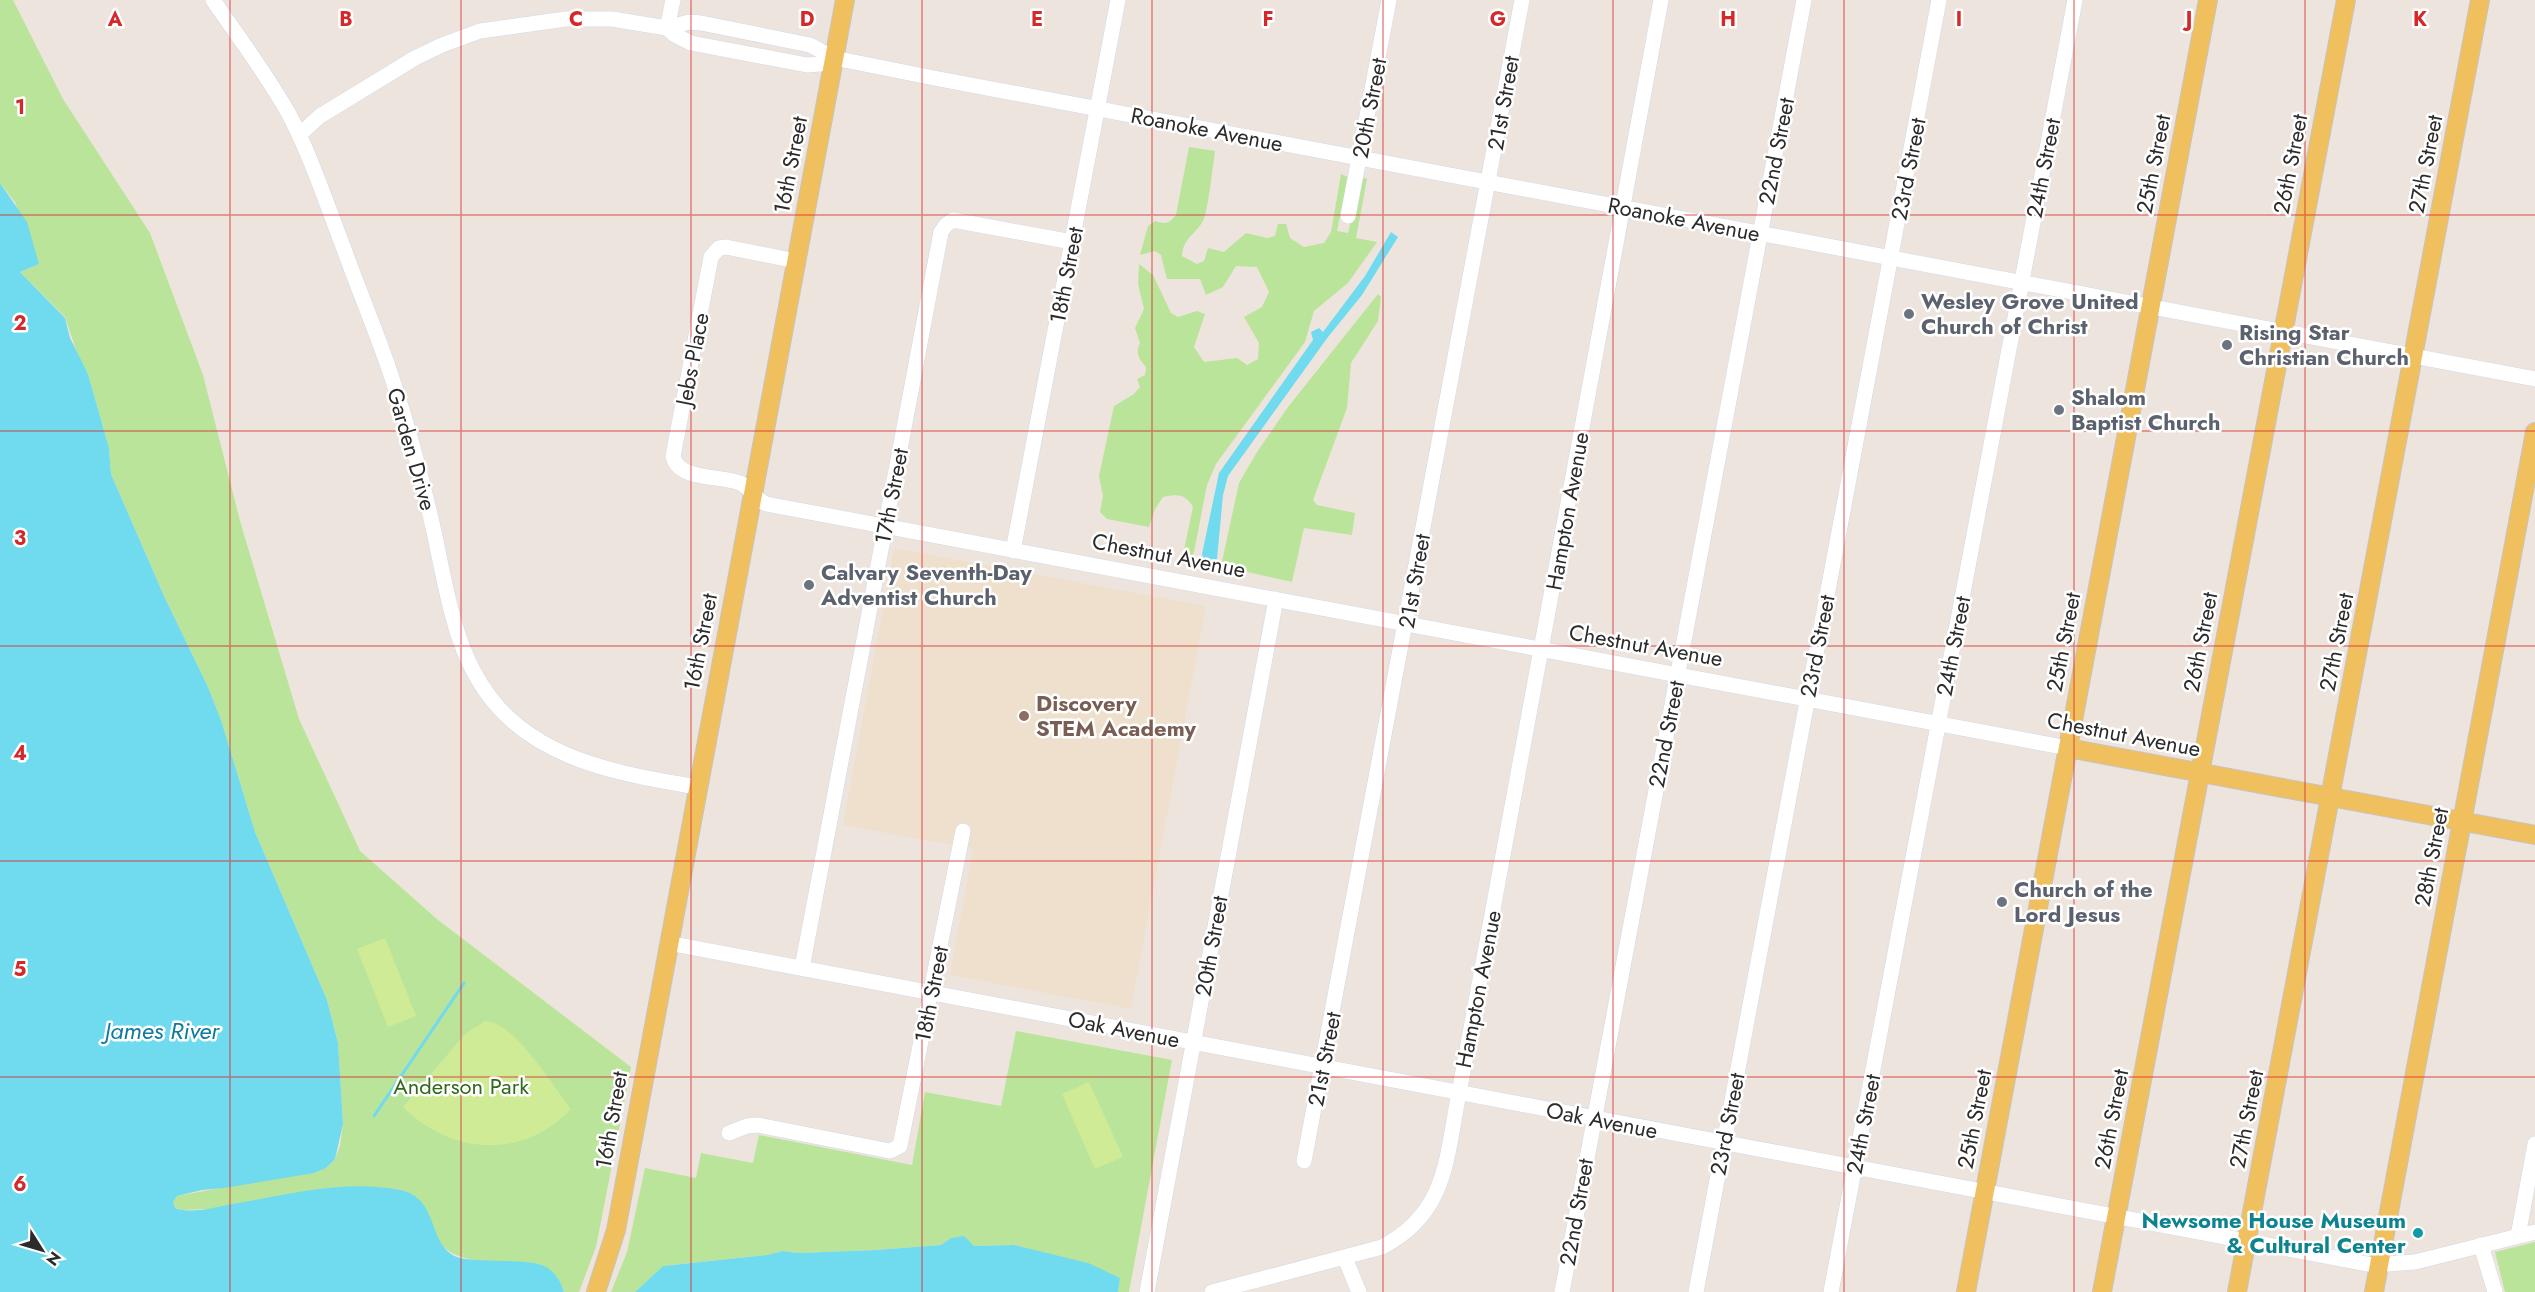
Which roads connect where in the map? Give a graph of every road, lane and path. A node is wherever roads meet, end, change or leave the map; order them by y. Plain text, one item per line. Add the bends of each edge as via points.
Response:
1 (213, 0) edge
2 (673, 0) edge
3 (845, 0) edge
4 (1118, 0) edge
5 (1389, 0) edge
6 (1522, 0) edge
7 (1661, 0) edge
8 (1804, 0) edge
9 (1939, 0) edge
10 (2074, 0) edge
11 (2208, 0) edge
12 (2346, 0) edge
13 (2480, 0) edge
14 (668, 28) junction
15 (834, 58) junction
16 (1098, 109) junction
17 (299, 135) junction
18 (1359, 158) junction
19 (1488, 183) junction
20 (1622, 208) junction
21 (1348, 216) dead end
22 (1760, 233) junction
23 (1072, 242) junction
24 (1891, 259) junction
25 (796, 261) junction
26 (2022, 282) junction
27 (2151, 307) junction
28 (2283, 332) junction
29 (2414, 355) junction
30 (2535, 379) edge
31 (2535, 432) edge
32 (752, 494) junction
33 (885, 527) junction
34 (1013, 551) junction
35 (1276, 599) junction
36 (1406, 625) junction
37 (1542, 650) junction
38 (1678, 675) junction
39 (1807, 700) junction
40 (1939, 723) junction
41 (2068, 748) junction
42 (2200, 773) junction
43 (697, 787) junction
44 (2331, 798) junction
45 (2462, 822) junction
46 (963, 831) dead end
47 (2535, 836) edge
48 (668, 943) junction
49 (802, 968) junction
50 (931, 993) junction
51 (1194, 1042) junction
52 (1323, 1067) junction
53 (1459, 1093) junction
54 (1594, 1118) junction
55 (729, 1133) dead end
56 (1724, 1143) junction
57 (2535, 1144) edge
58 (1304, 1161) dead end
59 (1855, 1167) junction
60 (1985, 1191) junction
61 (2117, 1216) junction
62 (2535, 1232) edge
63 (2518, 1236) junction
64 (2247, 1240) junction
65 (2481, 1245) junction
66 (1345, 1258) junction
67 (2379, 1265) junction
68 (596, 1292) edge
69 (1147, 1292) edge
70 (1212, 1292) edge
71 (1359, 1292) edge
72 (1562, 1292) edge
73 (1696, 1292) edge
74 (1831, 1292) edge
75 (1966, 1292) edge
76 (2102, 1292) edge
77 (2237, 1292) edge
78 (2374, 1292) edge
79 (2495, 1292) edge

1 - 17 street, Garden Drive
2 - 14 street
3 - 15 main road, 16th Street
4 - 16 street, 18th Street
5 - 18 street, 20th Street
6 - 19 street, 21st Street
7 - 20 street, Hampton Avenue
8 - 22 street, 22nd Street
9 - 24 street, 23rd Street
10 - 26 street, 24th Street
11 - 27 main road, 25th Street
12 - 28 main road, 26th Street
13 - 29 main road, 27th Street
14 - 15 street, Roanoke Avenue via 701,23 810,45
14 - 15 street, Roanoke Avenue via 691,43 807,65
14 - 17 street, Roanoke Avenue via 612,19 566,19 480,32 415,58 320,116
15 - 16 street, Roanoke Avenue
15 - 25 main road, 16th Street
16 - 18 street, Roanoke Avenue
16 - 23 street, 18th Street
17 - 43 street, Garden Drive via 391,375 431,519 456,631 479,682 501,710 534,739 600,767
18 - 19 street, Roanoke Avenue
18 - 21 street, 20th Street
19 - 20 street, Roanoke Avenue
19 - 36 street, 21st Street
20 - 22 street, Roanoke Avenue
20 - 37 street, Hampton Avenue
22 - 24 street, Roanoke Avenue
22 - 38 street, 22nd Street
23 - 33 street, 17th Street via 943,221
23 - 34 street, 18th Street
24 - 26 street, Roanoke Avenue
24 - 39 street, 23rd Street
25 - 32 main road, 16th Street
25 - 32 street, Jebs Place via 726,247 714,252 673,456 674,464 682,471 742,484
26 - 27 street, Roanoke Avenue
26 - 40 street, 24th Street
27 - 28 street, Roanoke Avenue
27 - 41 main road, 25th Street
28 - 29 street, Roanoke Avenue
28 - 42 main road, 26th Street
29 - 30 street, Roanoke Avenue
29 - 44 main road, 27th Street
31 - 45 main road, 28th Street
32 - 33 street, Chestnut Avenue via 766,504
32 - 43 main road, 16th Street
33 - 34 street, Chestnut Avenue
33 - 49 street, 17th Street
34 - 35 street, Chestnut Avenue
35 - 36 street, Chestnut Avenue
35 - 51 street, 20th Street
36 - 37 street, Chestnut Avenue
36 - 52 street, 21st Street
37 - 38 street, Chestnut Avenue
37 - 53 street, Hampton Avenue
38 - 39 street, Chestnut Avenue
38 - 54 street, 22nd Street
39 - 40 street, Chestnut Avenue
39 - 56 street, 23rd Street
40 - 41 street, Chestnut Avenue
40 - 59 street, 24th Street
41 - 42 main road, Chestnut Avenue
41 - 60 main road, 25th Street
42 - 44 main road, Chestnut Avenue
42 - 61 main road, 26th Street
43 - 48 main road, 16th Street
44 - 45 main road, Chestnut Avenue
44 - 64 main road, 27th Street
45 - 47 main road, Chestnut Avenue
45 - 67 main road, 28th Street
46 - 50 street, 18th Street
48 - 49 street, Oak Avenue
48 - 68 main road, 16th Street via 616,1230
49 - 50 street, Oak Avenue
50 - 51 street, Oak Avenue
50 - 55 street, 18th Street via 900,1146 890,1151 758,1125
51 - 52 street, Oak Avenue
51 - 69 street, 20th Street
52 - 53 street, Oak Avenue
52 - 58 street, 21st Street
53 - 54 street, Oak Avenue
53 - 66 street, Hampton Avenue via 1442,1179 1427,1210 1394,1241
54 - 56 street, Oak Avenue
54 - 72 street, 22nd Street
56 - 59 street, Oak Avenue
56 - 73 street, 23rd Street
57 - 63 street
59 - 60 street, Oak Avenue
59 - 74 street, 24th Street
60 - 61 street, Oak Avenue
60 - 75 main road, 25th Street
61 - 64 street, Oak Avenue
61 - 76 main road, 26th Street
62 - 63 street, Oak Avenue
63 - 65 street, Oak Avenue
64 - 67 street, Oak Avenue
64 - 77 main road, 27th Street
65 - 67 street, Oak Avenue via 2415,1262
65 - 79 street
66 - 70 street, Hampton Avenue
66 - 71 street
67 - 78 main road, 28th Street

